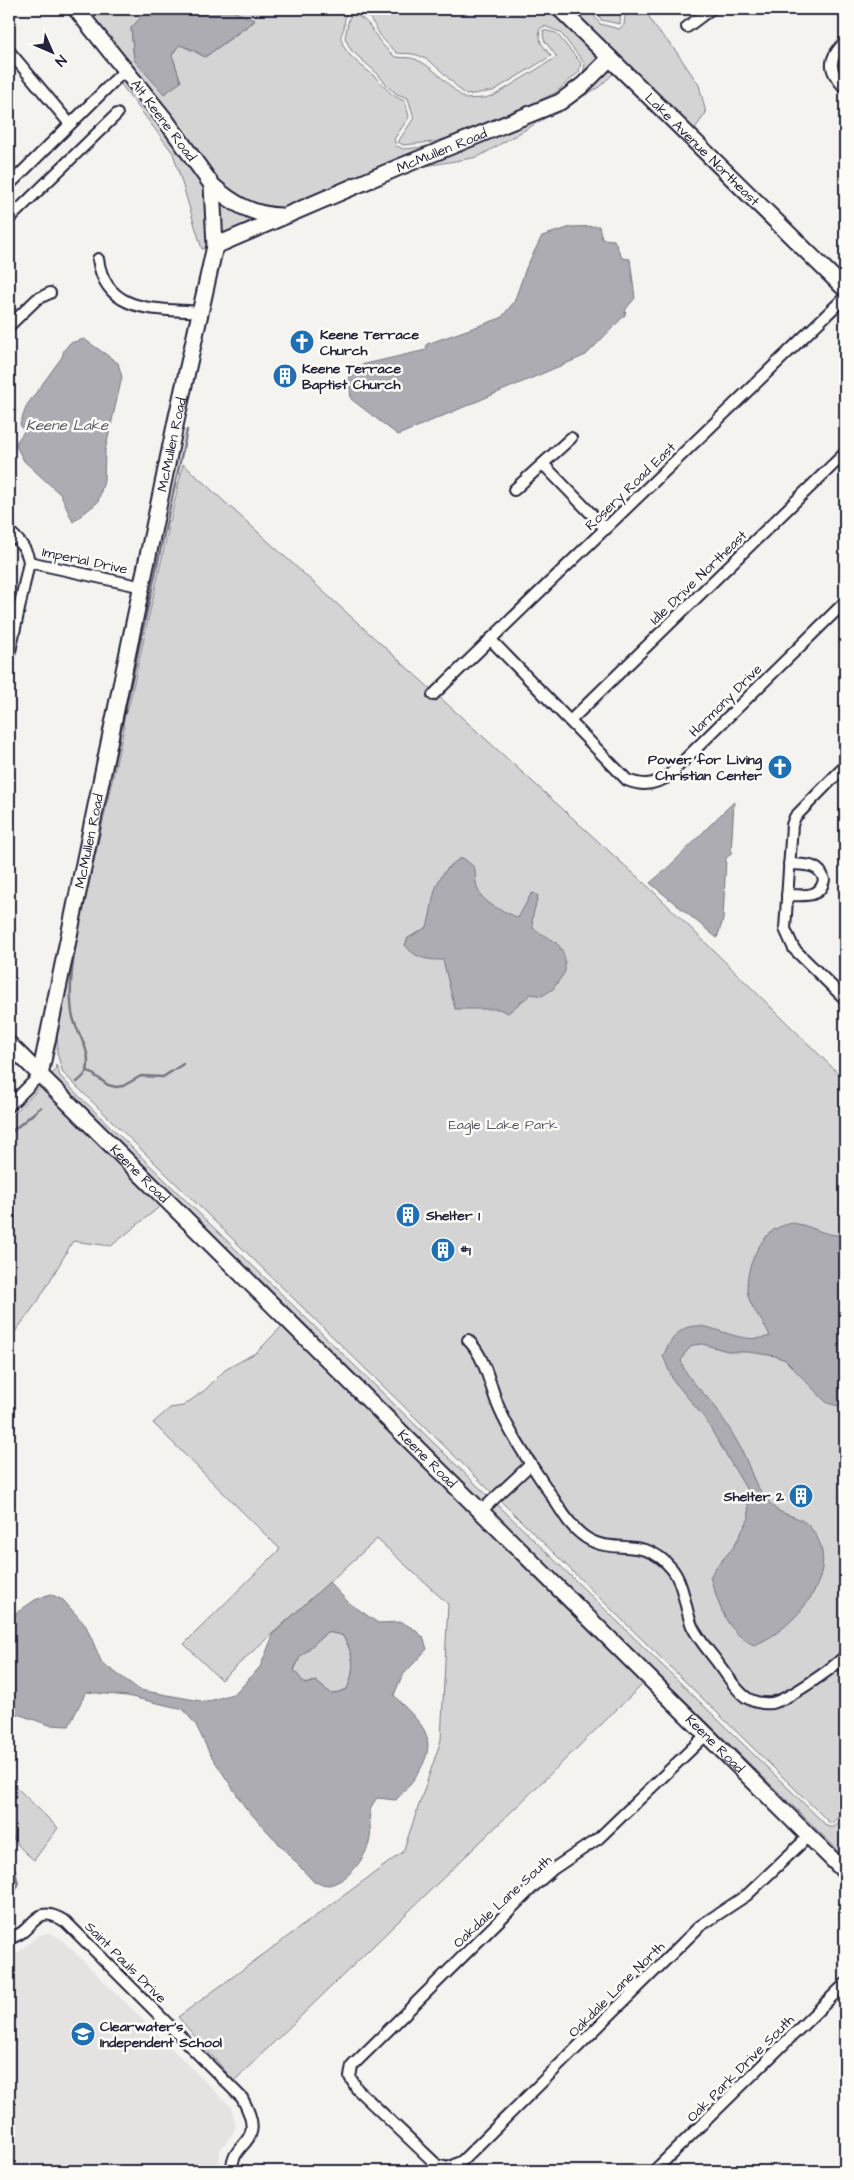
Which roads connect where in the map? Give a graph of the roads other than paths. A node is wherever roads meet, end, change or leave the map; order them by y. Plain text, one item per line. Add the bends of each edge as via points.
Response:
1 (76, 9) edge
2 (560, 9) edge
3 (711, 9) edge
4 (687, 27) dead end
5 (845, 42) edge
6 (9, 51) edge
7 (610, 58) junction
8 (125, 70) junction
9 (845, 88) edge
10 (117, 114) dead end
11 (70, 124) junction
12 (9, 185) edge
13 (212, 186) junction
14 (285, 216) junction
15 (9, 219) edge
16 (215, 246) junction
17 (98, 259) dead end
18 (845, 289) edge
19 (50, 293) dead end
20 (845, 297) edge
21 (201, 312) junction
22 (9, 326) edge
23 (571, 438) dead end
24 (845, 455) edge
25 (543, 464) junction
26 (514, 490) dead end
27 (606, 529) junction
28 (9, 531) edge
29 (29, 562) junction
30 (143, 587) junction
31 (845, 602) edge
32 (490, 639) junction
33 (9, 656) edge
34 (433, 696) dead end
35 (571, 720) junction
36 (845, 766) edge
37 (789, 864) junction
38 (787, 895) junction
39 (845, 998) edge
40 (9, 1044) edge
41 (40, 1074) junction
42 (9, 1106) edge
43 (468, 1340) dead end
44 (531, 1464) junction
45 (480, 1512) junction
46 (845, 1656) edge
47 (706, 1735) junction
48 (809, 1836) junction
49 (845, 1872) edge
50 (9, 1938) edge
51 (845, 1984) edge
52 (448, 2168) joint
53 (232, 2171) edge
54 (654, 2171) edge

1 - 8 street, Alt Keene Road
2 - 7 street, Lake Avenue Northeast
3 - 4 street
5 - 9 street via 832,57 832,71
6 - 11 street
7 - 14 street, McMullen Road via 560,102
7 - 18 street, Lake Avenue Northeast
8 - 11 street
8 - 13 street, Alt Keene Road via 168,122
10 - 15 street
11 - 12 street
13 - 14 street via 251,212
13 - 16 street
14 - 16 street, McMullen Road
16 - 21 street, McMullen Road
17 - 21 street via 100,275 106,285 127,303
19 - 22 street via 37,299
20 - 27 street, Rosery Road East
21 - 30 street, McMullen Road
23 - 25 street
24 - 35 street, Idle Drive Northeast
25 - 26 street
25 - 27 street
27 - 32 street, Rosery Road East
28 - 29 street, Imperial Drive via 22,544
29 - 30 street, Imperial Drive
29 - 33 street
30 - 41 street, McMullen Road
31 - 35 street, Harmony Drive via 666,778 653,784 627,780
32 - 34 street, Rosery Road East
32 - 35 street, Harmony Drive
36 - 37 street via 795,817
37 - 38 street
37 - 38 street via 819,869 824,880 820,889 811,896
38 - 39 street via 785,929 789,941
40 - 41 street, Keene Road
41 - 42 street
41 - 45 street, Keene Road
43 - 44 street via 478,1350 500,1410
44 - 45 street
44 - 46 street via 580,1534 600,1544 644,1548 664,1559 674,1571 692,1626 746,1697 758,1702 782,1700
45 - 47 street, Keene Road
47 - 48 street, Keene Road
47 - 52 street, Oakdale Lane South via 599,1838 535,1885 352,2066 350,2076 357,2089 437,2165
48 - 49 street, Keene Road
48 - 52 street, Oakdale Lane North via 748,1895 700,1926 462,2161
50 - 53 street, Saint Pauls Drive via 20,1935 37,1916 46,1913 66,1922 242,2098 251,2114 252,2126 250,2136 234,2157
51 - 54 street, Oak Park Drive South

